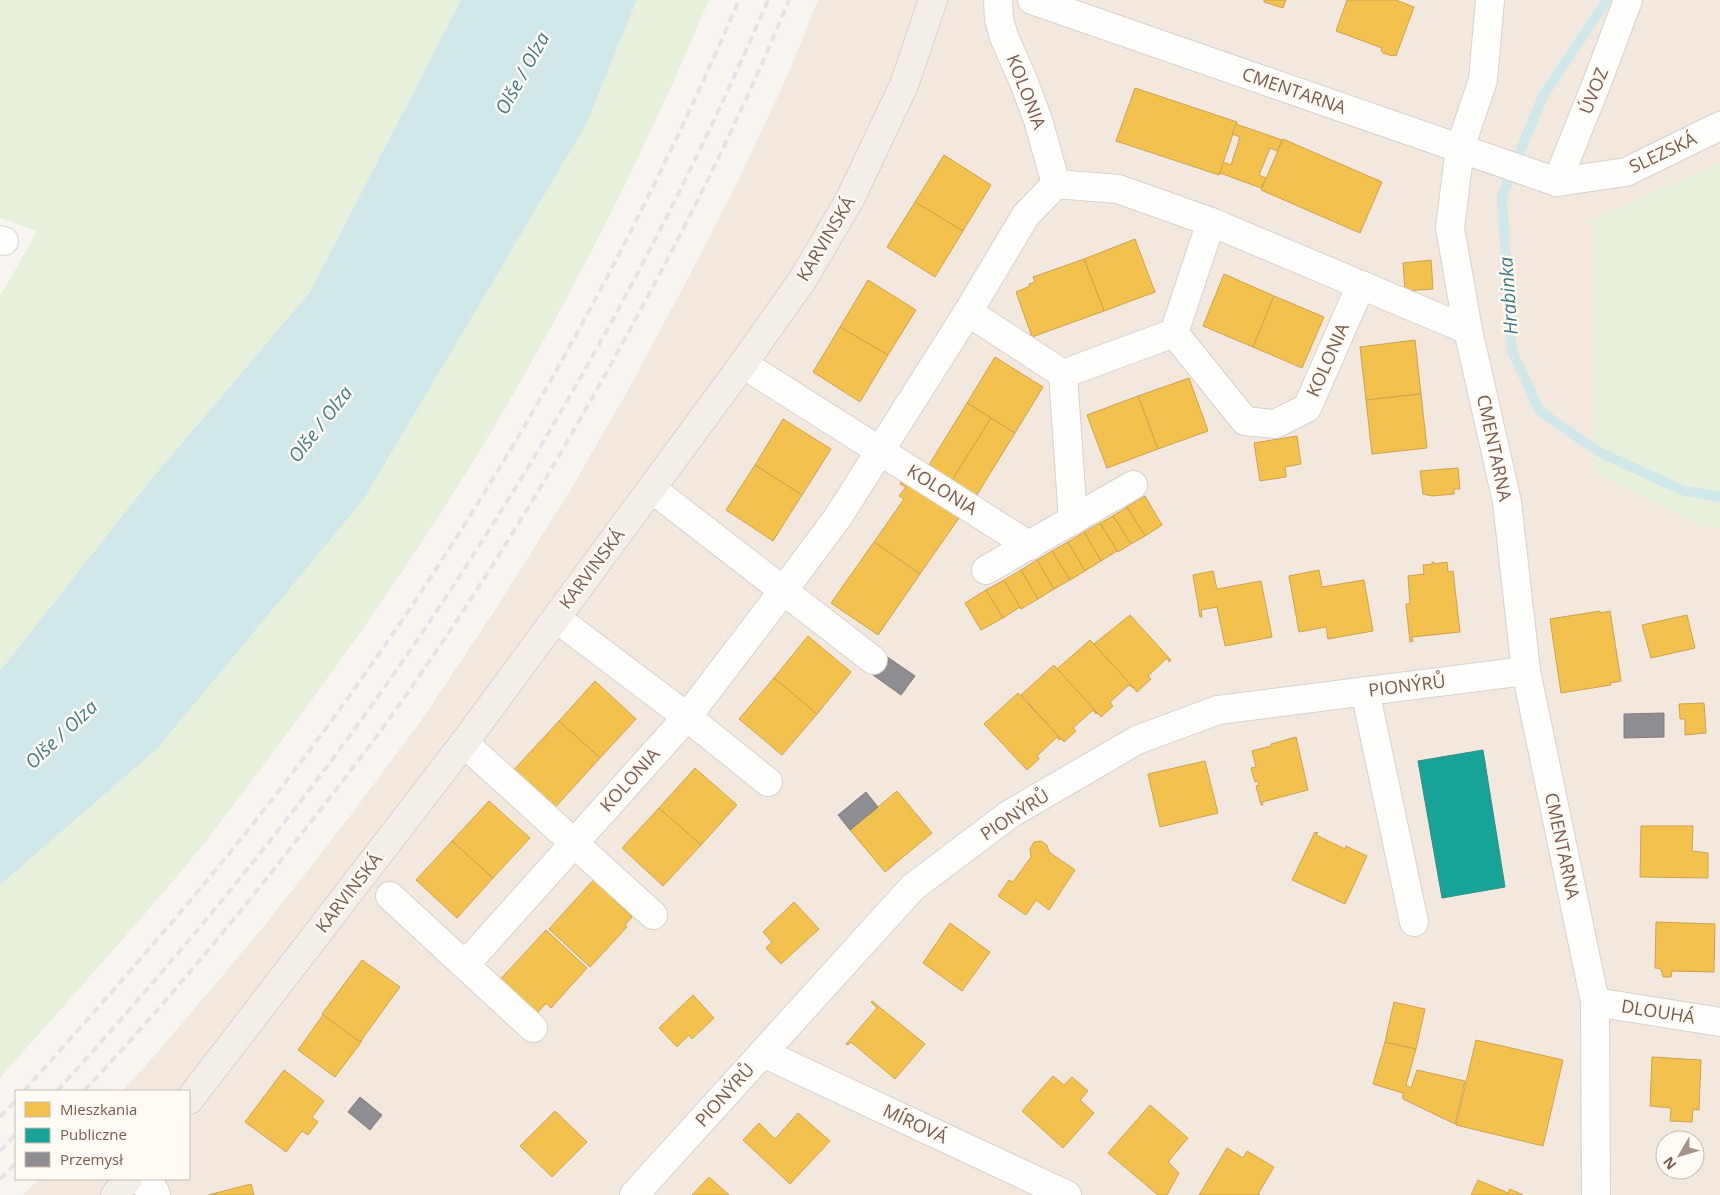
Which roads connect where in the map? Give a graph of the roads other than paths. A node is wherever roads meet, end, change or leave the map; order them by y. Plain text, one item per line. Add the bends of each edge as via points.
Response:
1 (933, 0) edge
2 (998, 0) edge
3 (1032, 0) edge
4 (1490, 0) edge
5 (1628, 0) edge
6 (1720, 126) edge
7 (1468, 151) junction
8 (1545, 178) junction
9 (1056, 184) junction
10 (1211, 222) junction
11 (1360, 285) junction
12 (968, 312) junction
13 (1468, 330) junction
14 (1174, 332) junction
15 (744, 364) junction
16 (1063, 374) junction
17 (880, 450) junction
18 (1133, 485) dead end
19 (652, 489) junction
20 (1073, 520) junction
21 (1030, 546) junction
22 (986, 570) dead end
23 (783, 591) junction
24 (556, 618) junction
25 (874, 660) dead end
26 (1526, 671) junction
27 (1365, 691) junction
28 (687, 717) junction
29 (464, 743) junction
30 (768, 782) dead end
31 (574, 844) junction
32 (390, 896) dead end
33 (653, 915) dead end
34 (1414, 922) dead end
35 (465, 965) junction
36 (1595, 1002) junction
37 (1720, 1022) edge
38 (533, 1028) dead end
39 (763, 1053) junction
40 (190, 1099) edge
41 (127, 1180) edge
42 (139, 1180) edge
43 (115, 1195) edge
44 (156, 1195) edge
45 (634, 1195) edge
46 (1068, 1195) edge
47 (1596, 1195) edge

1 - 15 main road, KARVINSKÁ via 904,85 850,199 803,279
2 - 9 street, KOLONIA via 998,19 1038,120
3 - 7 street, CMENTARNA
4 - 7 street via 1483,80
5 - 8 street, ÚVOZ
6 - 8 street, SLEZSKÁ via 1626,172
7 - 8 street, SLEZSKÁ
7 - 13 street, CMENTARNA via 1450,228
9 - 10 street via 1118,189
9 - 12 street, KOLONIA via 1026,215
10 - 11 street
10 - 14 street
11 - 13 street
11 - 14 street, KOLONIA via 1306,408 1275,424 1245,421
12 - 16 street
12 - 17 street, KOLONIA
13 - 26 street, CMENTARNA via 1507,502
14 - 16 street
15 - 17 street, KOLONIA
15 - 19 main road, KARVINSKÁ
16 - 20 street
17 - 21 street, KOLONIA
17 - 23 street, KOLONIA via 838,517
18 - 20 street
19 - 23 street
19 - 24 main road, KARVINSKÁ
20 - 21 street
21 - 22 street
23 - 25 street
23 - 28 street, KOLONIA
24 - 28 street
24 - 29 main road, KARVINSKÁ
26 - 27 street, PIONÝRŮ
26 - 36 street, CMENTARNA
27 - 34 street
27 - 39 street, PIONÝRŮ via 1218,710 1137,740 1010,814 912,887
28 - 30 street
28 - 31 street, KOLONIA
29 - 31 street
29 - 40 main road, KARVINSKÁ
31 - 33 street
31 - 35 street, KOLONIA
32 - 35 street
35 - 38 street
36 - 37 street, DLOUHÁ
36 - 47 street, CMENTARNA
39 - 45 street, PIONÝRŮ
39 - 46 street, MÍROVÁ
41 - 43 main road
42 - 44 street

